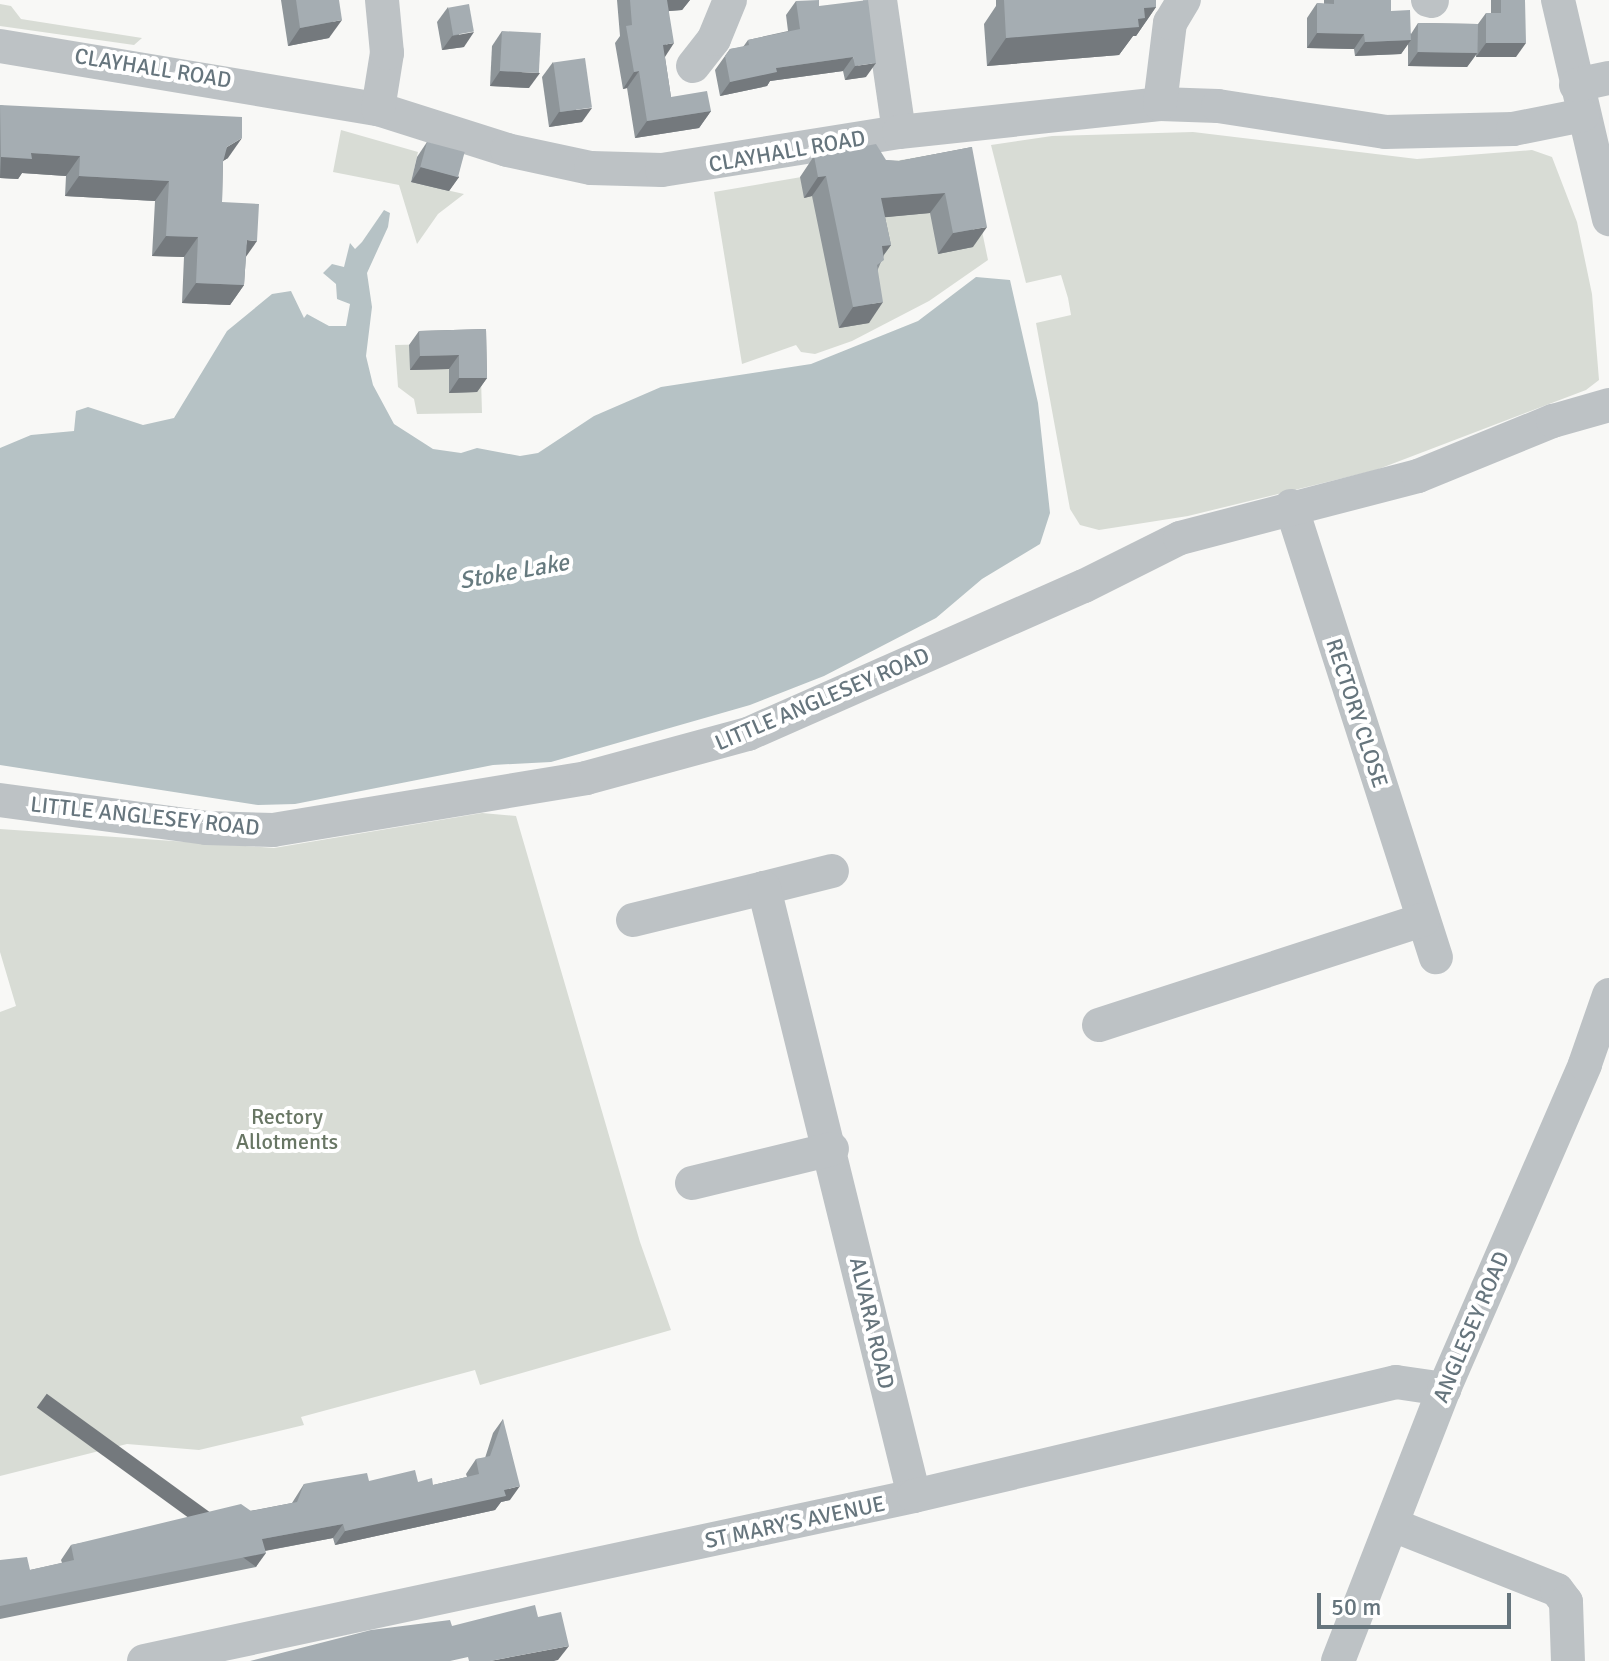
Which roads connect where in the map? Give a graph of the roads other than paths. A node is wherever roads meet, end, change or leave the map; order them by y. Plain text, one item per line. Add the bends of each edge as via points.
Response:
1 (382, 0) edge
2 (730, 0) edge
3 (880, 0) edge
4 (1184, 0) edge
5 (1558, 0) edge
6 (0, 46) edge
7 (693, 66) dead end
8 (1609, 78) edge
9 (1580, 100) junction
10 (1160, 104) junction
11 (378, 109) junction
12 (899, 132) junction
13 (1609, 219) edge
14 (1609, 405) edge
15 (1291, 506) junction
16 (0, 800) edge
17 (832, 871) dead end
18 (764, 888) junction
19 (633, 920) dead end
20 (1423, 920) junction
21 (1436, 957) dead end
22 (1609, 995) edge
23 (1099, 1025) dead end
24 (832, 1149) junction
25 (692, 1183) dead end
26 (1444, 1389) junction
27 (914, 1496) junction
28 (1393, 1525) junction
29 (144, 1661) edge
30 (1338, 1661) edge
31 (1568, 1661) edge

1 - 11 street via 387,53
2 - 7 street via 714,39
3 - 12 street
4 - 10 street via 1170,23
5 - 9 street
6 - 11 street, CLAYHALL ROAD
8 - 9 street, CLAYHALL ROAD
9 - 10 street, CLAYHALL ROAD via 1513,129 1385,132 1218,106
9 - 13 street
10 - 12 street, CLAYHALL ROAD
11 - 12 street, CLAYHALL ROAD via 507,150 591,168 676,169
14 - 15 street, LITTLE ANGLESEY ROAD via 1553,421 1418,476
15 - 16 street, LITTLE ANGLESEY ROAD via 1180,538 1084,586 748,734 586,778 273,830 206,828
15 - 20 street, RECTORY CLOSE
17 - 18 street
18 - 19 street
18 - 24 street, ALVARA ROAD
20 - 21 street, RECTORY CLOSE
20 - 23 street
22 - 26 street, ANGLESEY ROAD via 1585,1064
24 - 25 street
24 - 27 street, ALVARA ROAD
26 - 27 street, ST MARY'S AVENUE via 1396,1382
26 - 28 street, ANGLESEY ROAD
27 - 29 street, ST MARY'S AVENUE
28 - 30 street, ANGLESEY ROAD
28 - 31 street via 1557,1590 1566,1602

